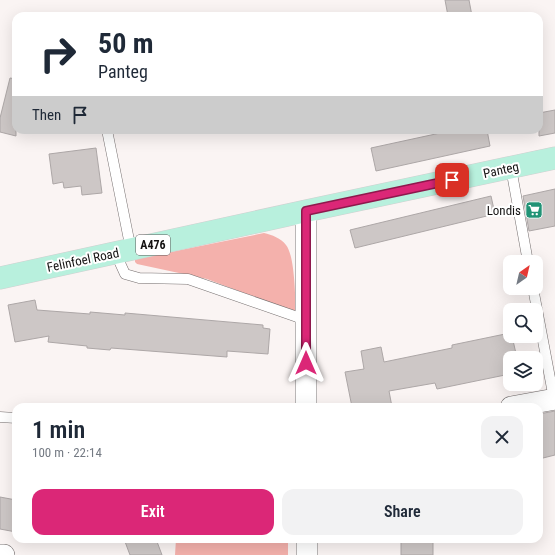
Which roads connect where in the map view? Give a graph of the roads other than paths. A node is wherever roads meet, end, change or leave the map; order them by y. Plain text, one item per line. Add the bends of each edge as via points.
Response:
1 (108, 134) edge
2 (555, 158) edge
3 (511, 168) junction
4 (306, 211) junction
5 (124, 251) junction
6 (527, 255) edge
7 (0, 278) edge
8 (534, 295) edge
9 (306, 320) junction
10 (555, 399) edge
11 (306, 403) edge
12 (533, 403) edge
13 (0, 417) edge
14 (12, 418) edge
15 (307, 543) edge
16 (0, 554) edge
17 (4, 555) edge
18 (307, 555) edge

1 - 5 lane
2 - 3 main road, Panteg / A476
3 - 4 main road, Panteg / A476
3 - 6 lane
4 - 5 main road, Felinfoel Road / A476
4 - 9 street
5 - 7 main road, Felinfoel Road / A476
5 - 9 lane via 120,264 125,274 139,278 188,278
8 - 10 lane
9 - 11 street
10 - 12 street
13 - 14 lane
15 - 18 street
16 - 17 street

